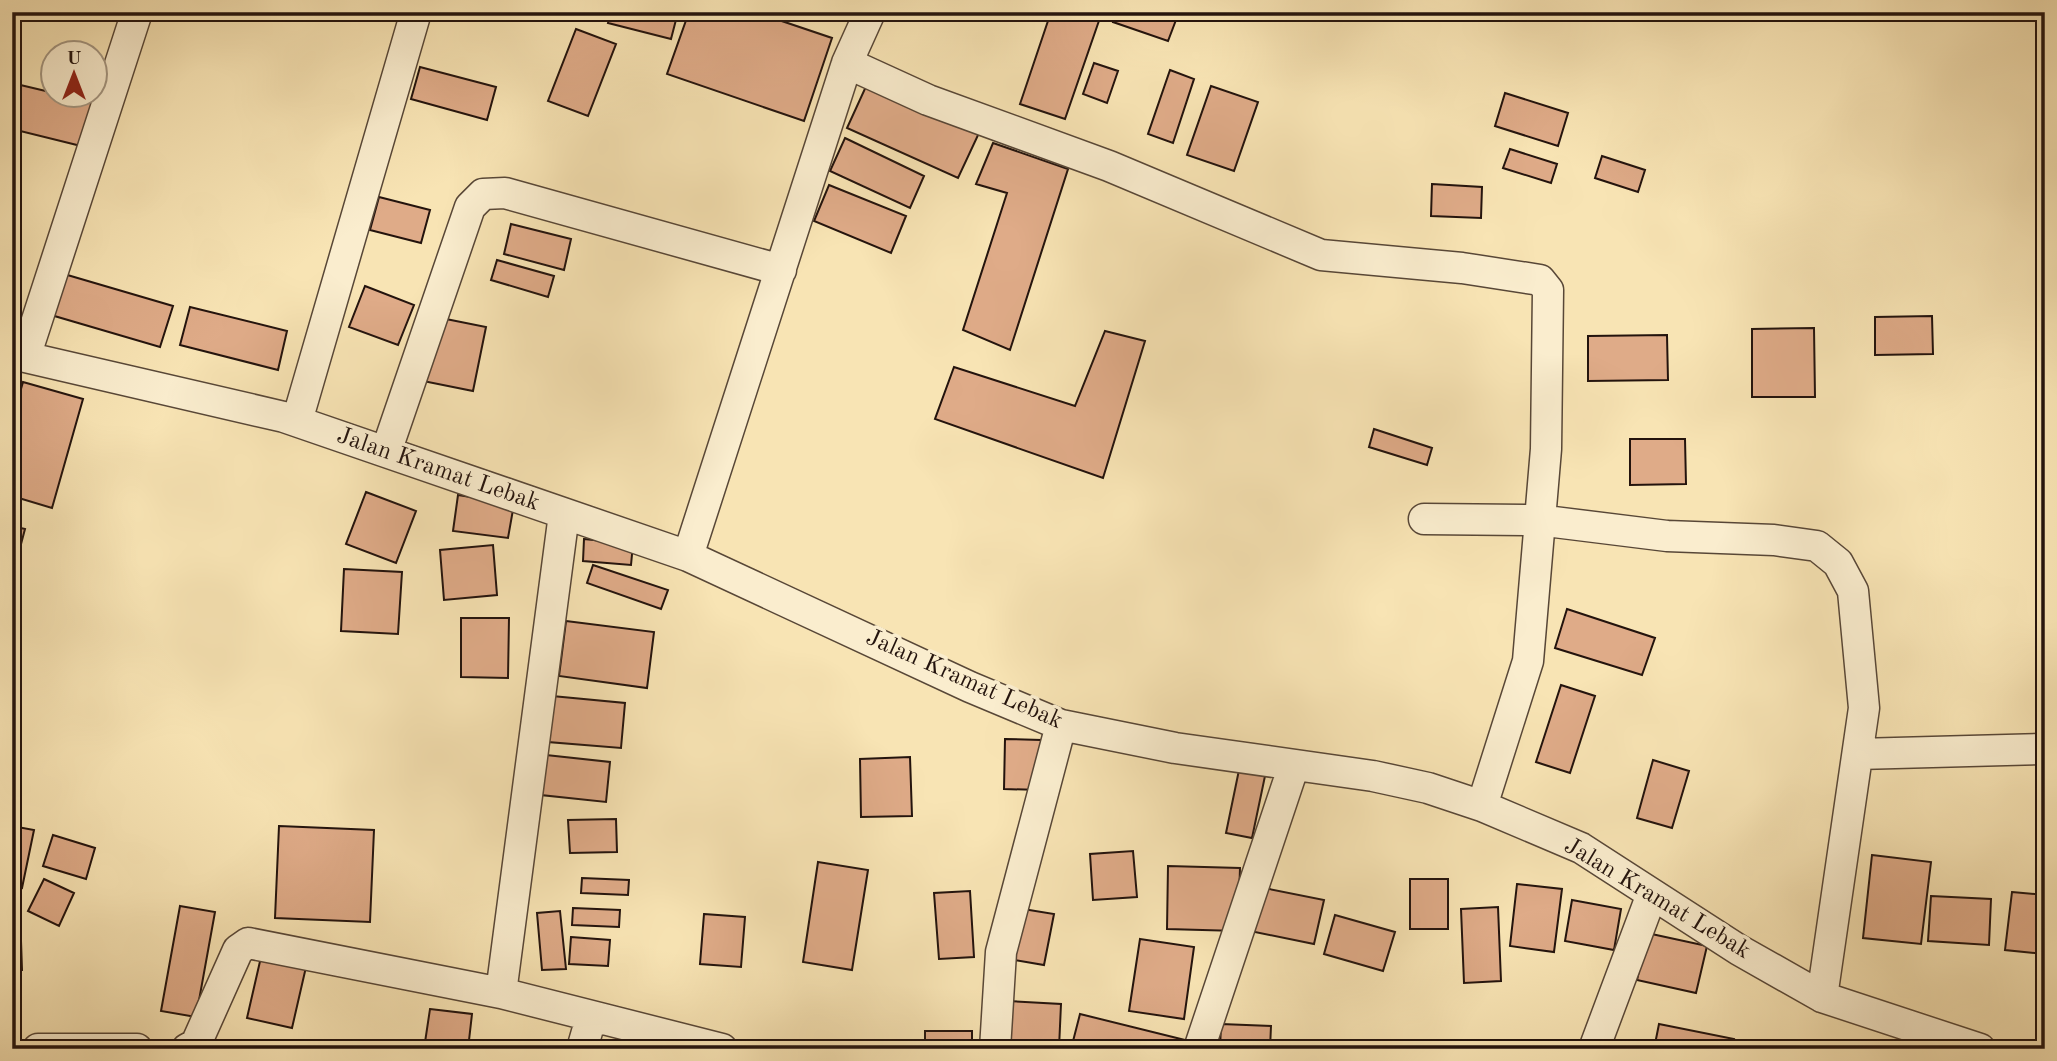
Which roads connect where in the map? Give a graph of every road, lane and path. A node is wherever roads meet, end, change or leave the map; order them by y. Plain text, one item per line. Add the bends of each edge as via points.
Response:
1 (137, 12) edge
2 (415, 12) edge
3 (870, 12) edge
4 (847, 63) junction
5 (781, 270) junction
6 (19, 354) edge
7 (297, 421) junction
8 (386, 452) junction
9 (564, 514) junction
10 (1424, 519) dead end
11 (1538, 520) junction
12 (688, 556) junction
13 (1061, 725) junction
14 (2045, 749) edge
15 (1858, 754) junction
16 (1294, 765) junction
17 (1482, 806) junction
18 (1653, 894) junction
19 (501, 993) junction
20 (1822, 997) junction
21 (591, 1018) junction
22 (106, 1048) edge
23 (38, 1049) edge
24 (136, 1049) edge
25 (187, 1049) edge
26 (582, 1049) edge
27 (722, 1049) edge
28 (995, 1049) edge
29 (1199, 1049) edge
30 (1594, 1049) edge
31 (1980, 1049) edge

1 - 6 street
2 - 7 street
3 - 4 street
4 - 5 street
4 - 11 street via 928,100 1109,166 1321,256 1462,268 1539,280 1548,290 1546,449
5 - 8 street via 505,192 483,194 470,207
5 - 12 street
6 - 7 street, Jalan Kramat Lebak
7 - 8 street, Jalan Kramat Lebak
8 - 9 street, Jalan Kramat Lebak
9 - 12 street, Jalan Kramat Lebak
9 - 19 street
10 - 11 street
11 - 15 street via 1667,536 1774,540 1817,546 1830,554 1853,590 1864,708
11 - 17 street via 1528,661
12 - 13 street, Jalan Kramat Lebak
13 - 16 street, Jalan Kramat Lebak
13 - 28 street via 1001,952
14 - 15 street
15 - 20 street
16 - 17 street, Jalan Kramat Lebak via 1395,781
16 - 29 street
17 - 18 street, Jalan Kramat Lebak via 1581,848
18 - 20 street, Jalan Kramat Lebak
18 - 30 street
19 - 21 street
19 - 25 street via 248,943 238,950 196,1044
20 - 31 street, Jalan Kramat Lebak
21 - 26 street
21 - 27 street
22 - 23 street
22 - 24 street

